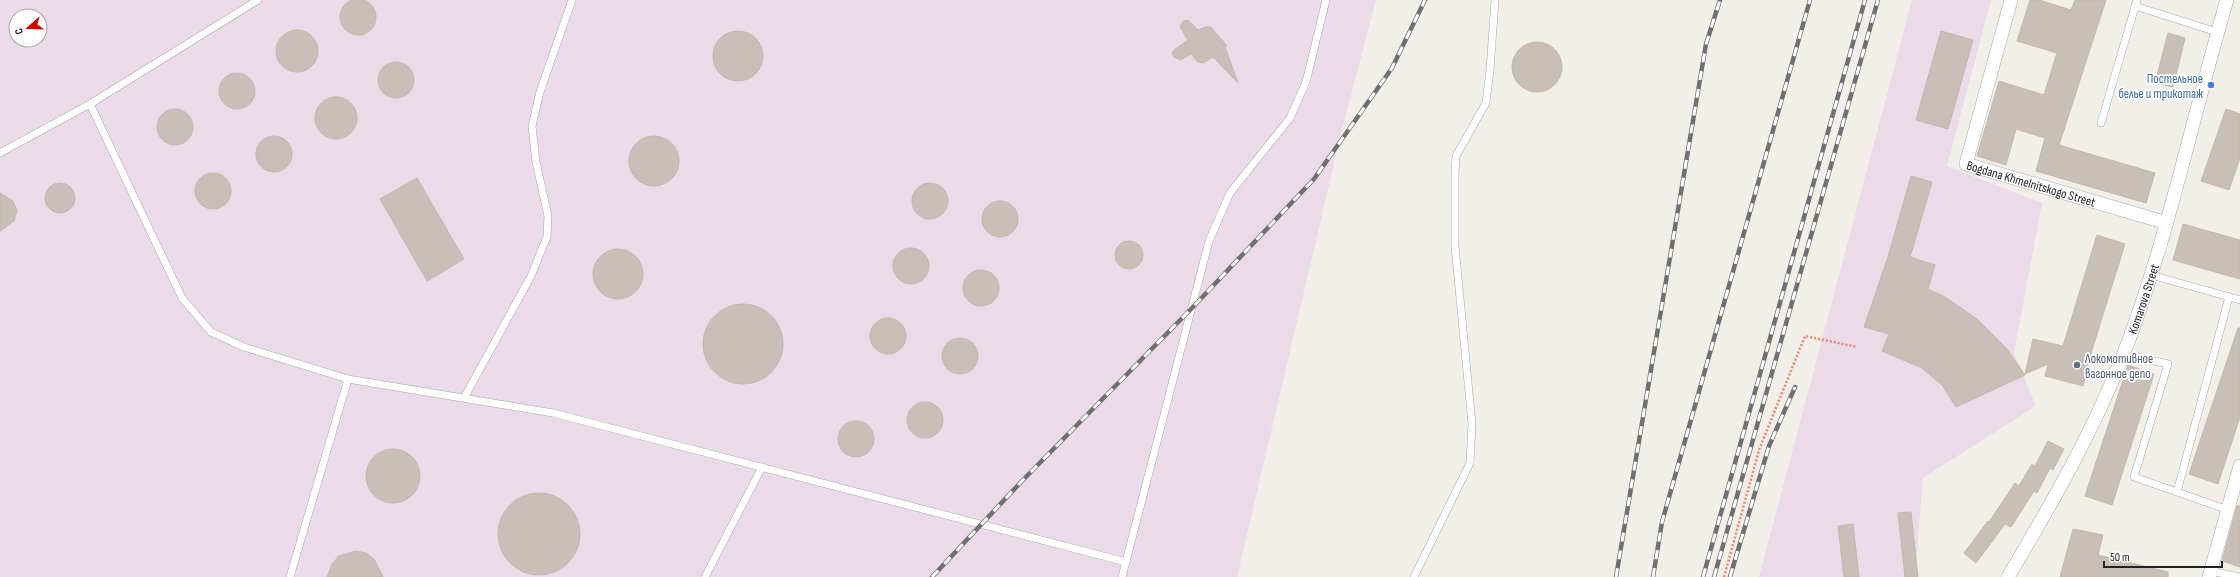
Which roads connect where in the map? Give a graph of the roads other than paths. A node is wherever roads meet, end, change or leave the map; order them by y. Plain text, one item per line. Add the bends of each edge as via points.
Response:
1 (258, 0) edge
2 (572, 0) edge
3 (1326, 0) edge
4 (1495, 0) edge
5 (2011, 0) edge
6 (2227, 0) edge
7 (2136, 3) edge
8 (2217, 32) junction
9 (90, 104) junction
10 (2100, 123) dead end
11 (0, 153) edge
12 (2167, 223) junction
13 (2151, 275) junction
14 (2229, 297) junction
15 (2240, 300) edge
16 (2123, 354) junction
17 (348, 379) junction
18 (464, 398) junction
19 (2240, 466) edge
20 (762, 467) junction
21 (2177, 492) junction
22 (2228, 510) junction
23 (1126, 562) junction
24 (2210, 574) edge
25 (290, 577) edge
26 (705, 577) edge
27 (1122, 577) edge
28 (1414, 577) edge
29 (2008, 577) edge
30 (2240, 577) edge

1 - 9 lane
2 - 18 lane via 540,92 532,126 536,162 548,216 547,237 531,276
3 - 23 lane via 1306,82 1290,118 1230,193 1209,241
4 - 28 lane via 1486,103 1456,156 1455,246 1469,374 1472,424 1470,463
5 - 12 street, Bogdana Khmelnitskogo Street via 1966,164
6 - 8 street, Komarova Street
7 - 8 lane
7 - 10 lane
8 - 12 street, Komarova Street
9 - 11 lane
9 - 17 lane via 182,298 211,332 244,347
12 - 13 street, Komarova Street
13 - 14 lane
13 - 16 street, Komarova Street
14 - 15 lane
14 - 21 lane
16 - 21 lane via 2168,364 2134,477
16 - 29 street, Komarova Street via 2071,468
17 - 18 lane
17 - 25 lane
18 - 20 lane via 553,413
19 - 22 street
20 - 23 lane
20 - 26 lane
21 - 22 lane
22 - 24 street
23 - 27 lane
24 - 30 lane

